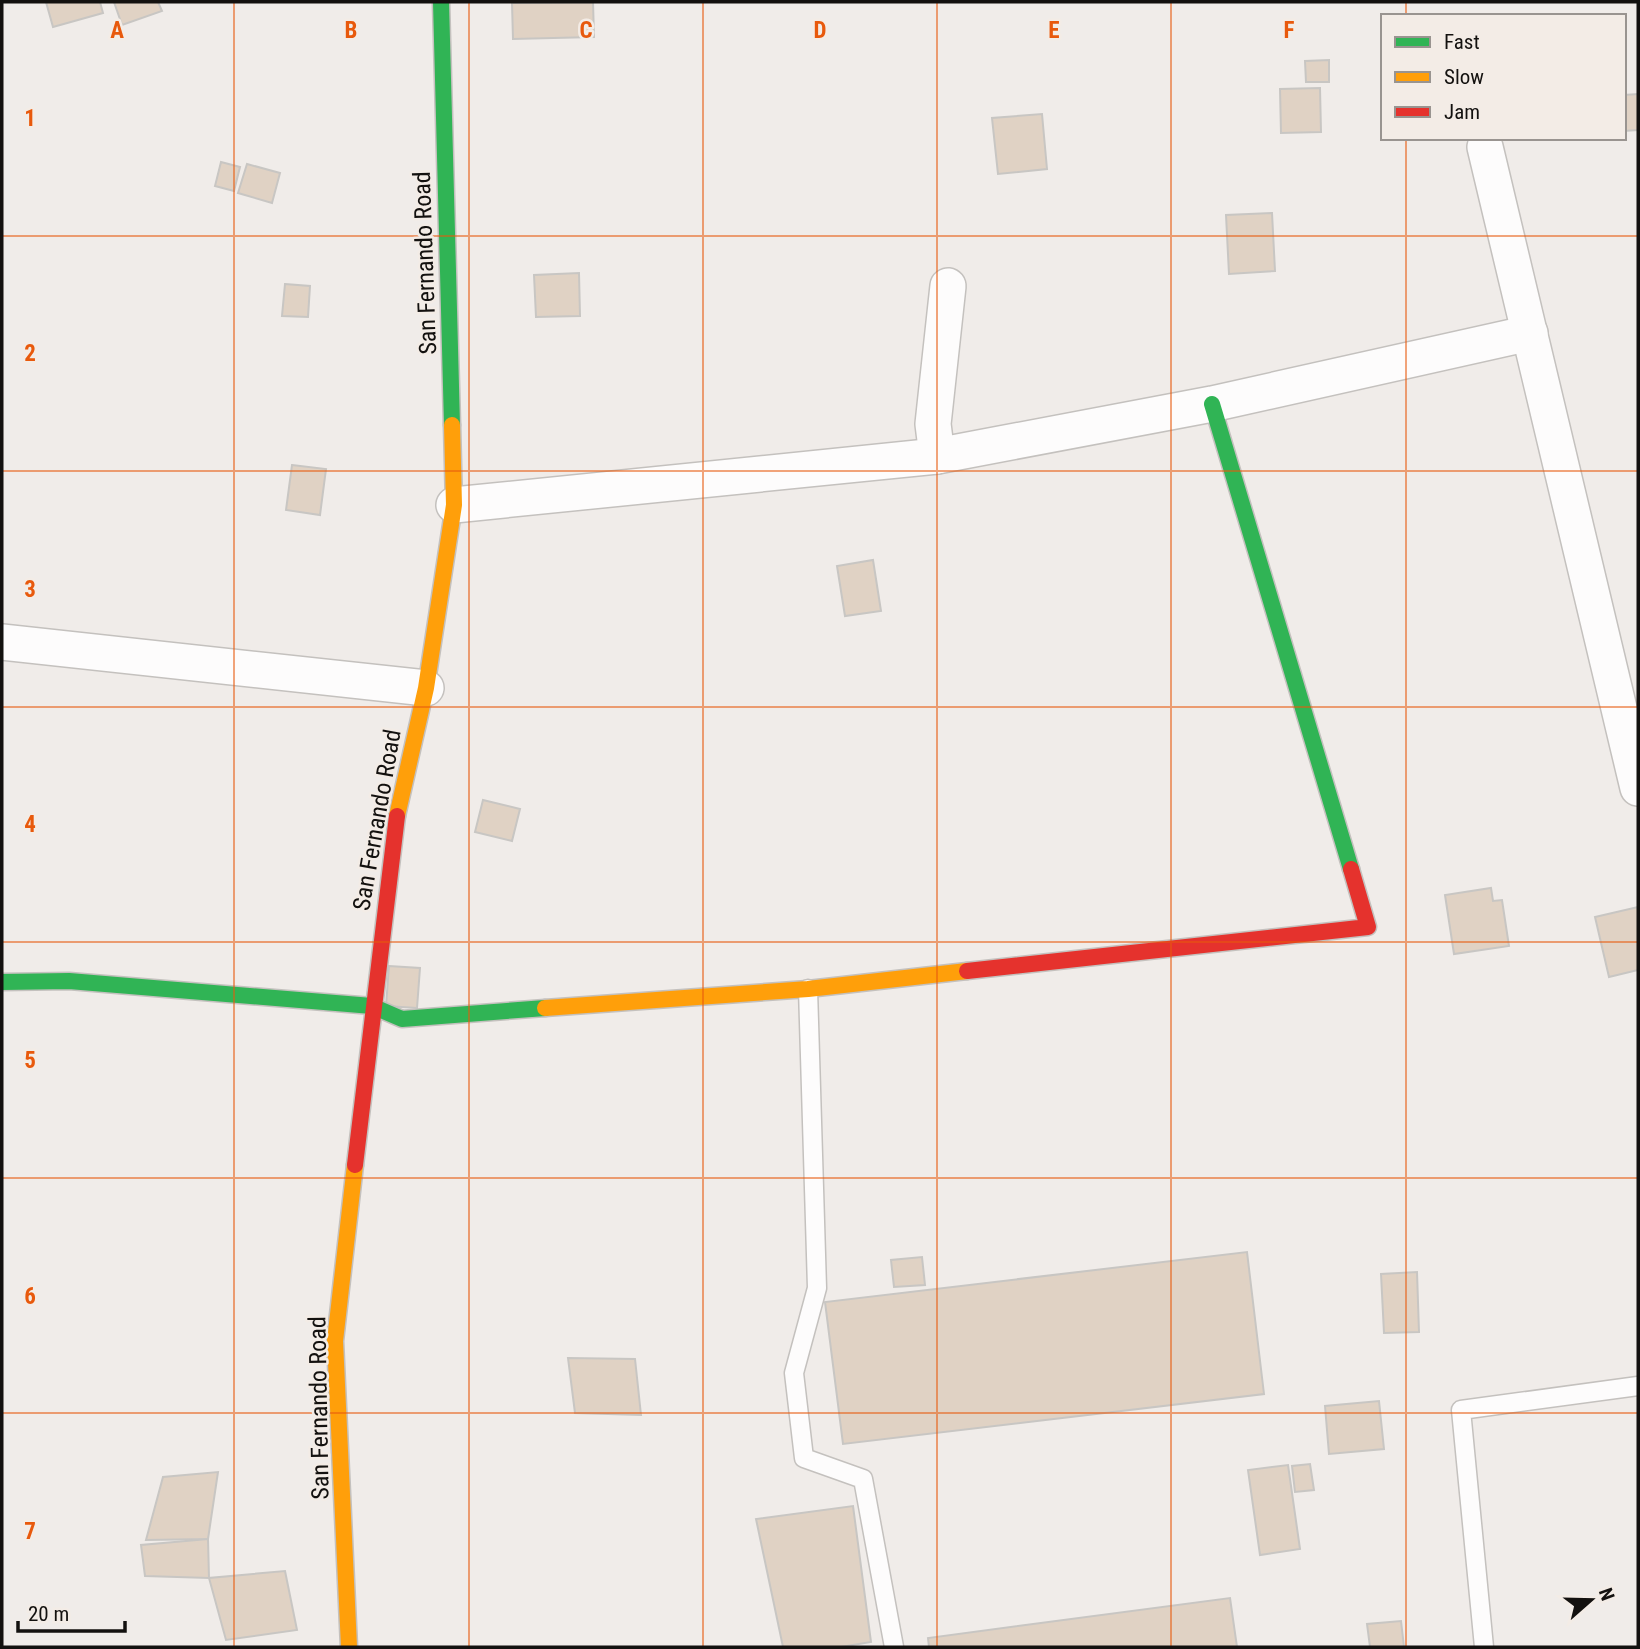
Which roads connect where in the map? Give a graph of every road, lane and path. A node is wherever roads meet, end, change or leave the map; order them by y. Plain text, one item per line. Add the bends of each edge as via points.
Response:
1 (440, 2) edge
2 (1485, 147) dead end
3 (948, 286) dead end
4 (1530, 333) junction
5 (1212, 404) junction
6 (937, 456) junction
7 (454, 505) junction
8 (2, 642) edge
9 (426, 688) junction
10 (1638, 788) edge
11 (2, 982) edge
12 (808, 989) junction
13 (372, 1006) junction
14 (1638, 1387) edge
15 (349, 1647) edge
16 (894, 1647) edge
17 (1484, 1647) edge

1 - 7 street, San Fernando Road
2 - 4 street
3 - 6 street via 933,424
4 - 5 street
4 - 10 street
5 - 6 street
5 - 12 street via 1368,927
6 - 7 street
7 - 9 street, San Fernando Road
8 - 9 street
9 - 13 street, San Fernando Road via 392,838
11 - 13 street via 69,981
12 - 13 street via 402,1019
12 - 16 lane via 817,1288 794,1373 804,1458 863,1479
13 - 15 street, San Fernando Road via 335,1341
14 - 17 lane via 1461,1410

